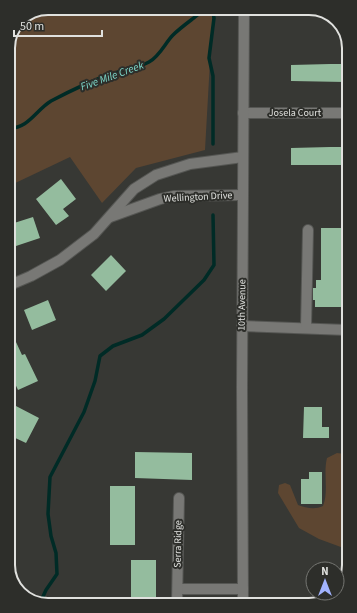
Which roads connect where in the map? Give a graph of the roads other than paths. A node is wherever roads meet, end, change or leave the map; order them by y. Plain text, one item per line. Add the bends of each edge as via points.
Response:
1 (244, 15) edge
2 (244, 113) junction
3 (342, 113) edge
4 (243, 157) junction
5 (244, 195) junction
6 (108, 218) junction
7 (308, 230) dead end
8 (15, 283) edge
9 (242, 326) junction
10 (306, 328) junction
11 (342, 330) edge
12 (179, 498) dead end
13 (178, 589) junction
14 (243, 589) junction
15 (178, 598) edge
16 (243, 598) edge

1 - 2 street, 10th Avenue
2 - 3 street, Josela Court
2 - 4 street, 10th Avenue
4 - 5 street, 10th Avenue
4 - 6 street, Wellington Drive via 190,164 156,175 134,189
5 - 6 street, Wellington Drive via 160,198
5 - 9 street, 10th Avenue
6 - 8 street, Wellington Drive via 94,234 60,260
7 - 10 street
9 - 10 street
9 - 14 street, 10th Avenue
10 - 11 street
12 - 13 street, Serra Ridge
13 - 14 street
13 - 15 street, Serra Ridge
14 - 16 street, 10th Avenue

